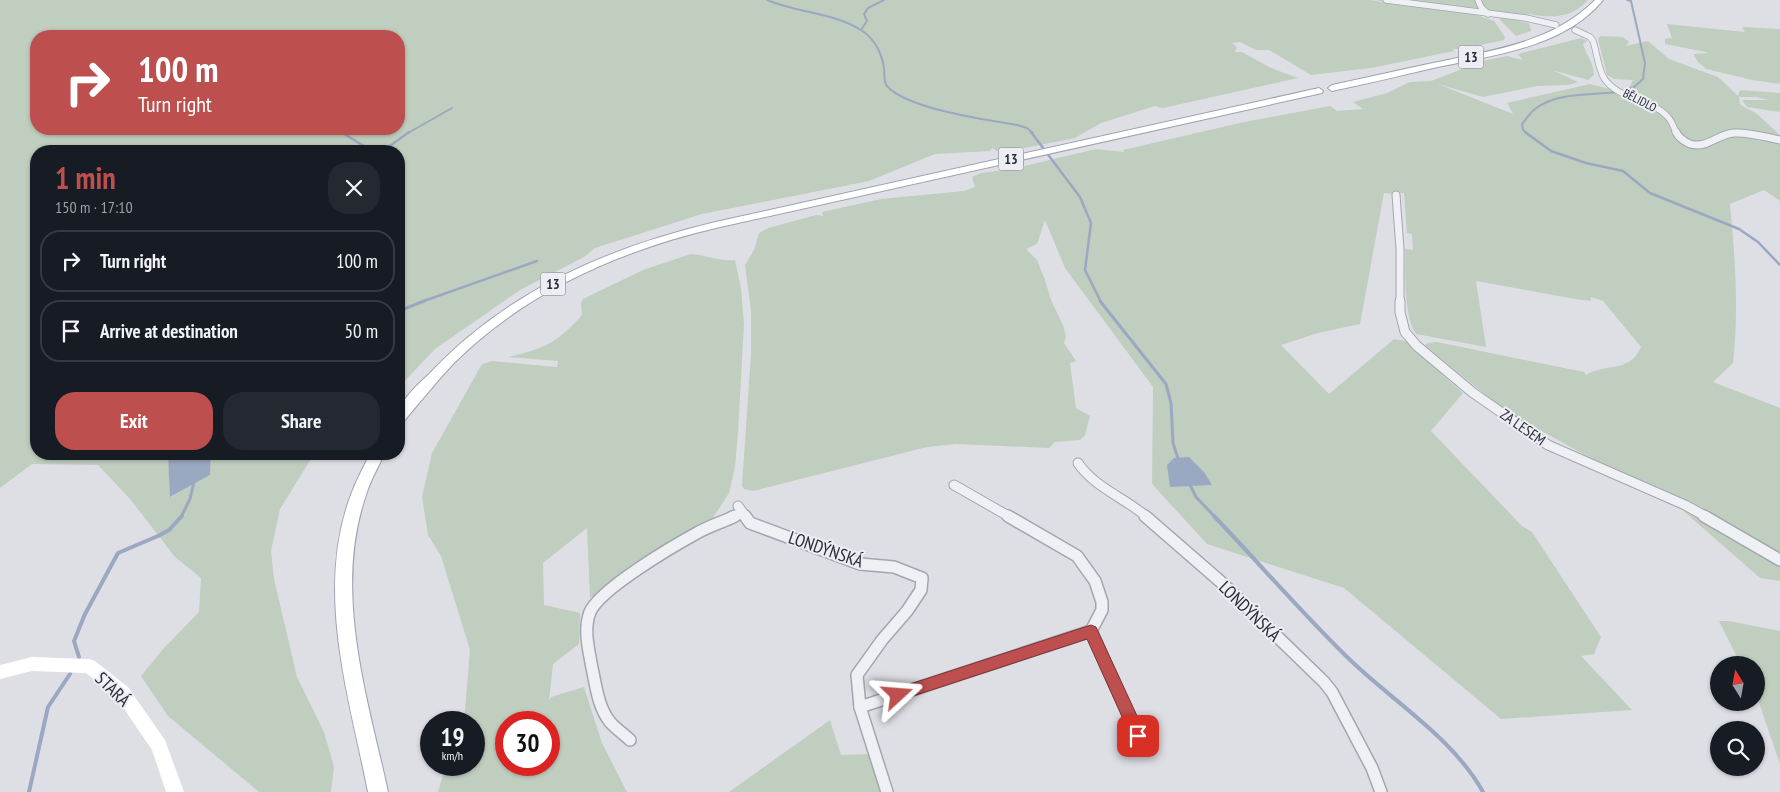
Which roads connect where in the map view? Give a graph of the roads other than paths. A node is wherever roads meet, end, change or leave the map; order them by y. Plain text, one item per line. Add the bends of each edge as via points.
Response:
1 (1386, 0) edge
2 (1478, 0) edge
3 (1599, 0) edge
4 (1488, 14) junction
5 (1556, 25) dead end
6 (1575, 30) dead end
7 (1332, 88) dead end
8 (1320, 91) dead end
9 (1780, 140) edge
10 (1396, 195) dead end
11 (405, 411) edge
12 (374, 460) edge
13 (1078, 463) dead end
14 (954, 485) dead end
15 (740, 509) joint
16 (1780, 560) edge
17 (1091, 631) junction
18 (0, 672) edge
19 (860, 708) junction
20 (1138, 736) dead end
21 (630, 740) dead end
22 (175, 792) edge
23 (378, 792) edge
24 (887, 792) edge
25 (1381, 792) edge

1 - 4 street
2 - 4 street
3 - 7 main road, 13 via 1571,24 1527,42
4 - 5 street
6 - 9 street, BĚLIDLO via 1590,36 1593,41 1603,78 1612,86 1665,113 1676,136 1683,141 1698,145 1711,143 1730,133
8 - 11 main road, 13 via 939,174 639,246 595,263 535,294 486,326 440,368
10 - 16 street, ZA LESEM via 1400,312 1405,332 1417,346 1472,392 1548,445 1685,505
12 - 23 main road via 359,492 348,531 343,576 345,631
13 - 25 street, LONDÝNSKÁ via 1086,475 1136,508 1221,582 1324,682 1372,768
14 - 17 street via 1077,556 1095,581 1102,602 1102,610
15 - 19 street, LONDÝNSKÁ via 750,523 823,552 860,564 894,567 922,578 921,590 907,611 857,674
15 - 21 street via 627,577 598,600 591,610 587,638 597,692 610,722
17 - 19 street
17 - 20 street
18 - 22 street, STARÁ via 32,664 89,666 122,692 159,746
19 - 24 street, LONDÝNSKÁ

